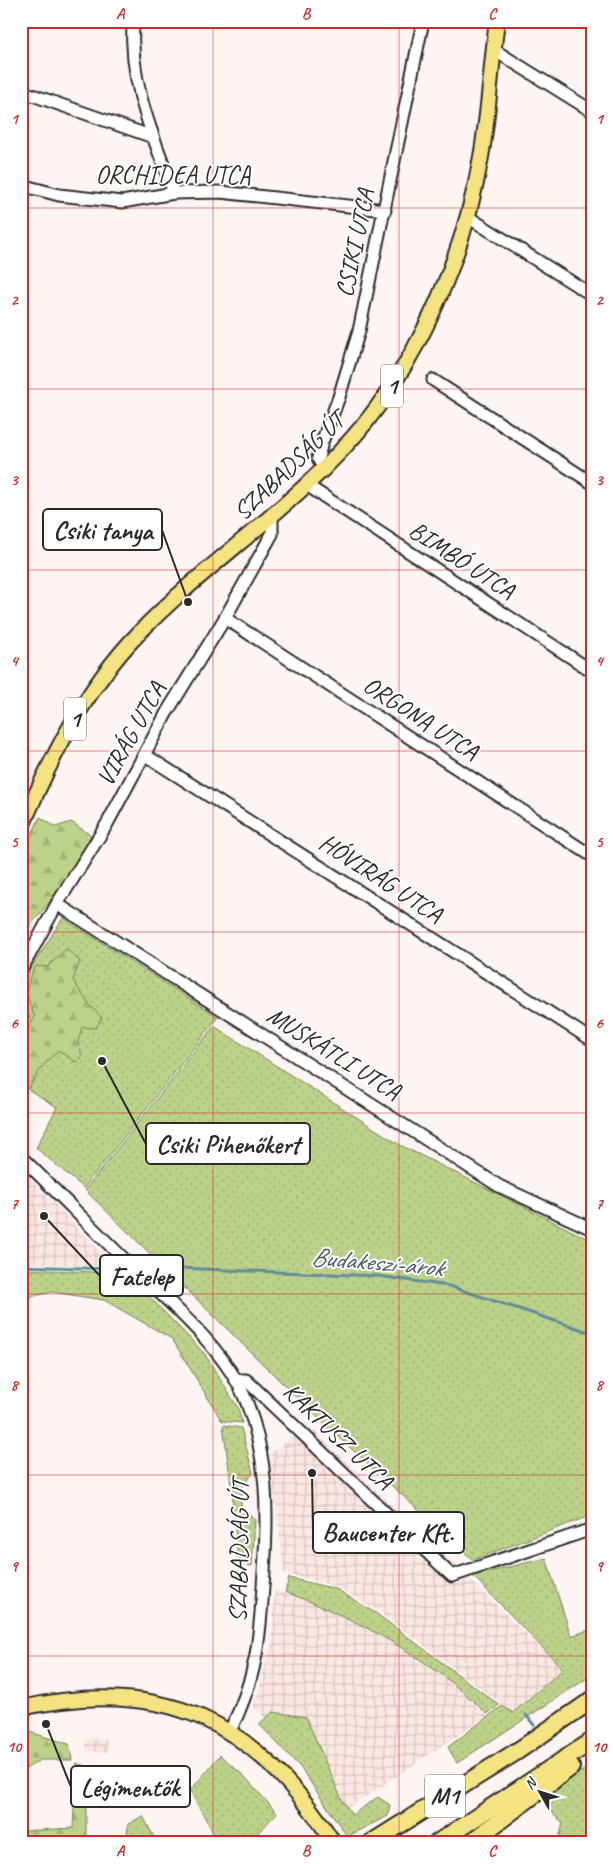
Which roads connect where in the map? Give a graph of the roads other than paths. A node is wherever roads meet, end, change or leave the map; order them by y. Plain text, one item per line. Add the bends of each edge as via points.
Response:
1 (133, 21) edge
2 (423, 21) edge
3 (497, 21) edge
4 (494, 50) junction
5 (21, 91) edge
6 (592, 111) edge
7 (154, 137) junction
8 (21, 185) edge
9 (174, 193) junction
10 (385, 210) junction
11 (468, 217) junction
12 (592, 295) edge
13 (433, 380) dead end
14 (324, 470) junction
15 (592, 483) edge
16 (308, 486) junction
17 (272, 517) junction
18 (225, 618) junction
19 (592, 670) edge
20 (145, 755) junction
21 (25, 810) edge
22 (21, 829) edge
23 (592, 856) edge
24 (57, 904) junction
25 (21, 970) edge
26 (592, 1040) edge
27 (21, 1157) edge
28 (592, 1229) edge
29 (236, 1380) junction
30 (592, 1530) edge
31 (592, 1700) edge
32 (21, 1708) edge
33 (230, 1731) junction
34 (592, 1741) edge
35 (592, 1749) edge
36 (551, 1775) junction
37 (475, 1840) edge
38 (334, 1843) edge
39 (371, 1843) edge
40 (437, 1843) edge

1 - 7 street via 138,93
2 - 10 street, CSIKI UTCA
3 - 4 main road, SZABADSÁG ÚT / 1
4 - 6 street
4 - 11 main road, SZABADSÁG ÚT / 1 via 481,156
5 - 7 street
7 - 9 street
8 - 9 street, ORCHIDEA UTCA via 59,195 122,202
9 - 10 street, ORCHIDEA UTCA via 220,192
10 - 14 street, CSIKI UTCA via 359,331 318,458
11 - 12 street
11 - 14 main road, SZABADSÁG ÚT / 1 via 436,302 410,356 367,420
13 - 15 street
14 - 16 main road, SZABADSÁG ÚT / 1
16 - 17 main road, SZABADSÁG ÚT / 1
16 - 19 street, BIMBÓ UTCA
17 - 18 street, VIRÁG UTCA via 272,534
17 - 21 main road, SZABADSÁG ÚT / 1 via 159,614 120,654 92,692
18 - 20 street, VIRÁG UTCA via 167,712
18 - 23 street, ORGONA UTCA
20 - 24 street, VIRÁG UTCA
20 - 26 street, HÓVIRÁG UTCA
21 - 22 main road, SZABADSÁG ÚT / 1
24 - 25 street, VIRÁG UTCA
24 - 28 street, MUSKÁTLI UTCA via 499,1186
27 - 29 street, SZABADSÁG ÚT via 176,1309
29 - 30 street, KAKTUSZ UTCA via 246,1380 452,1576
29 - 33 street, SZABADSÁG ÚT via 256,1430 268,1514 260,1642 249,1688
31 - 39 highway, M1 via 526,1746
32 - 33 main road via 88,1697 147,1700 183,1709
33 - 38 main road via 296,1789
34 - 36 highway, M1
35 - 36 highway
36 - 37 highway
36 - 40 highway, M1

